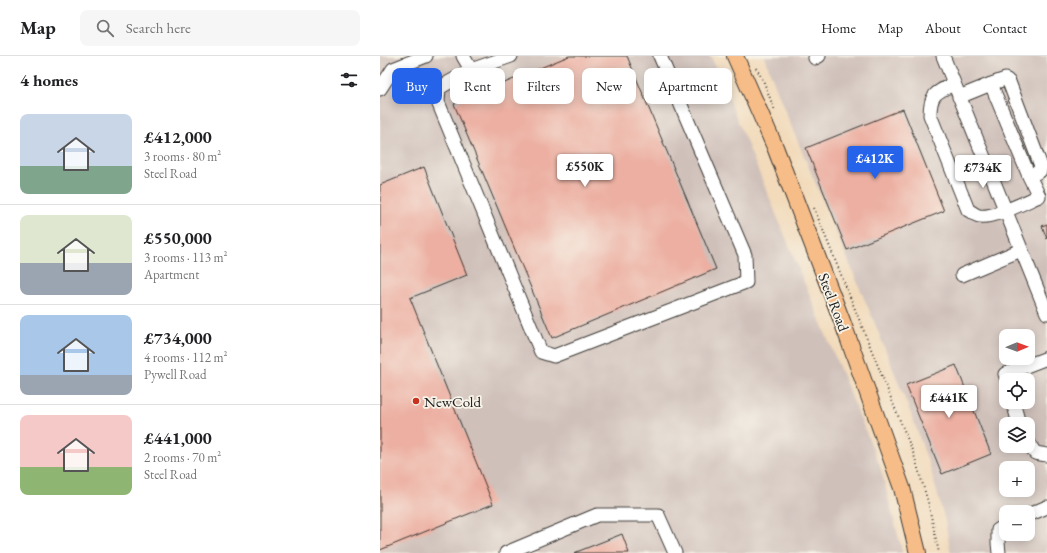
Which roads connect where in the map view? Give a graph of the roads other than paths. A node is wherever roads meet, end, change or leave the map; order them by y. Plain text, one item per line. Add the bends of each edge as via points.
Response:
1 (425, 56) edge
2 (463, 56) edge
3 (511, 56) edge
4 (660, 56) edge
5 (735, 56) edge
6 (943, 56) edge
7 (471, 68) edge
8 (478, 68) edge
9 (450, 82) edge
10 (954, 84) junction
11 (991, 84) junction
12 (380, 89) edge
13 (959, 97) junction
14 (1029, 176) junction
15 (1043, 195) edge
16 (1005, 210) junction
17 (1021, 250) junction
18 (962, 275) dead end
19 (1047, 313) edge
20 (1047, 358) edge
21 (1008, 373) edge
22 (1035, 453) edge
23 (1047, 454) edge
24 (1047, 507) edge
25 (1035, 512) edge
26 (999, 529) edge
27 (506, 553) edge
28 (675, 553) edge
29 (918, 553) edge
30 (1000, 553) edge

1 - 12 street via 393,69
2 - 7 street
3 - 8 street
4 - 9 street via 745,255 746,282 554,356 541,352 438,102 440,88
5 - 29 main road, Steel Road via 776,147 844,329 902,488
6 - 10 street
10 - 13 street
10 - 16 street via 936,93 930,106 930,116 968,210 980,216
11 - 13 street
11 - 14 street
11 - 14 street via 1005,79 1009,82 1041,166 1040,171
13 - 16 street
14 - 15 street
15 - 16 street
16 - 17 street
17 - 18 street
17 - 19 street
20 - 21 street
22 - 23 street
24 - 25 street
26 - 30 street
27 - 28 street via 597,515 658,515

